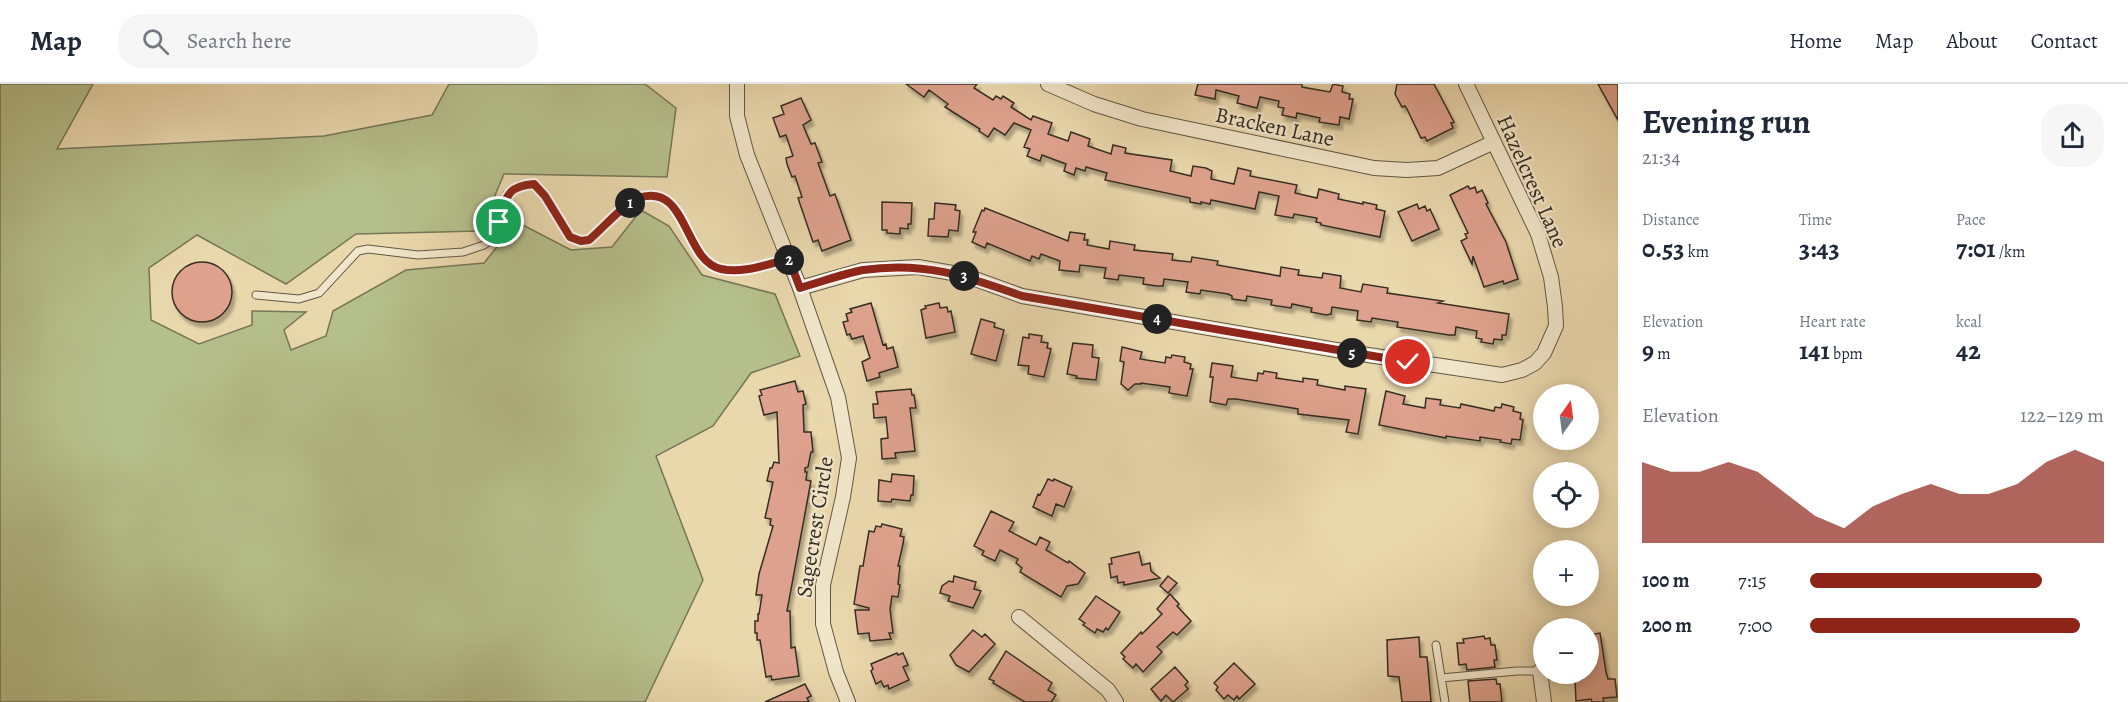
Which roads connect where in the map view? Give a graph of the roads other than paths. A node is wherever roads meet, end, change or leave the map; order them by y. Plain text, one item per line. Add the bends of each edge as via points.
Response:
1 (737, 84) edge
2 (1048, 84) edge
3 (1466, 84) edge
4 (1494, 142) junction
5 (789, 259) junction
6 (800, 288) junction
7 (256, 295) dead end
8 (1019, 617) dead end
9 (1436, 645) dead end
10 (1533, 671) edge
11 (1441, 678) junction
12 (1542, 684) edge
13 (848, 702) edge
14 (1116, 702) edge
15 (1445, 702) edge
16 (1544, 702) edge

1 - 5 street, Sagecrest Circle via 737,116 747,155
2 - 4 street, Bracken Lane via 1142,119 1374,168 1437,168
3 - 4 street, Hazelcrest Lane
4 - 6 street, Hazelcrest Lane via 1538,234 1551,277 1556,326 1535,363 1502,375 1022,296 963,275 918,267 862,270
5 - 6 street, Sagecrest Circle
5 - 7 lane via 736,271 711,265 670,202 653,195 636,198 589,240 581,241 570,237 534,184 520,185 507,194 493,238 484,245 463,252 418,255 358,251 319,293 298,299
6 - 13 street, Sagecrest Circle via 838,397 849,458 823,585 823,624
8 - 14 street via 1108,690
9 - 11 lane
10 - 11 lane
11 - 15 lane
12 - 16 street

